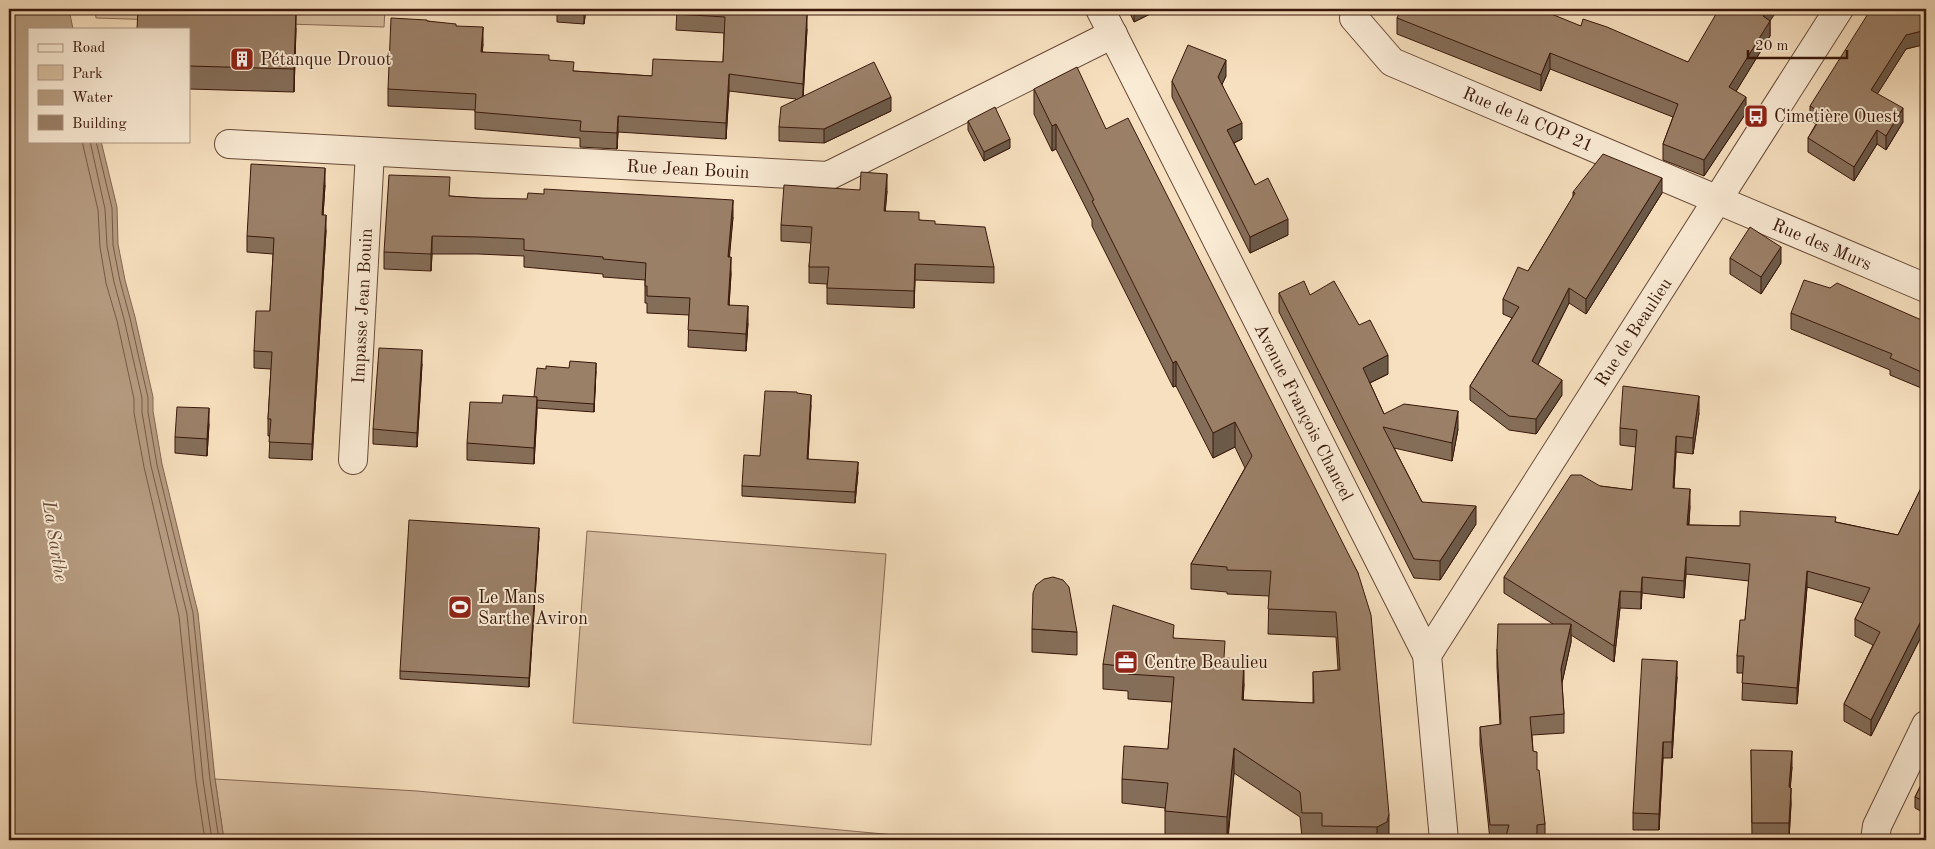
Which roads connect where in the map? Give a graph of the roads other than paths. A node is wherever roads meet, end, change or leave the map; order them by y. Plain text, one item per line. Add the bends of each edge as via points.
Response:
1 (1100, 9) edge
2 (1839, 9) edge
3 (1354, 18) dead end
4 (1113, 34) junction
5 (229, 144) dead end
6 (370, 152) junction
7 (1718, 199) junction
8 (1926, 288) edge
9 (353, 460) dead end
10 (1427, 655) junction
11 (1926, 725) edge
12 (1443, 837) edge
13 (1875, 840) edge

1 - 4 street, Avenue François Chancel
2 - 7 street, Rue de Beaulieu
3 - 7 street, Rue de la COP 21 via 1392,62
4 - 6 street, Rue Jean Bouin via 828,176
4 - 10 street, Avenue François Chancel
5 - 6 street, Rue Jean Bouin
6 - 9 street, Impasse Jean Bouin
7 - 8 street, Rue des Murs
7 - 10 street, Rue de Beaulieu
10 - 12 street, Avenue François Chancel
11 - 13 street via 1877,826

